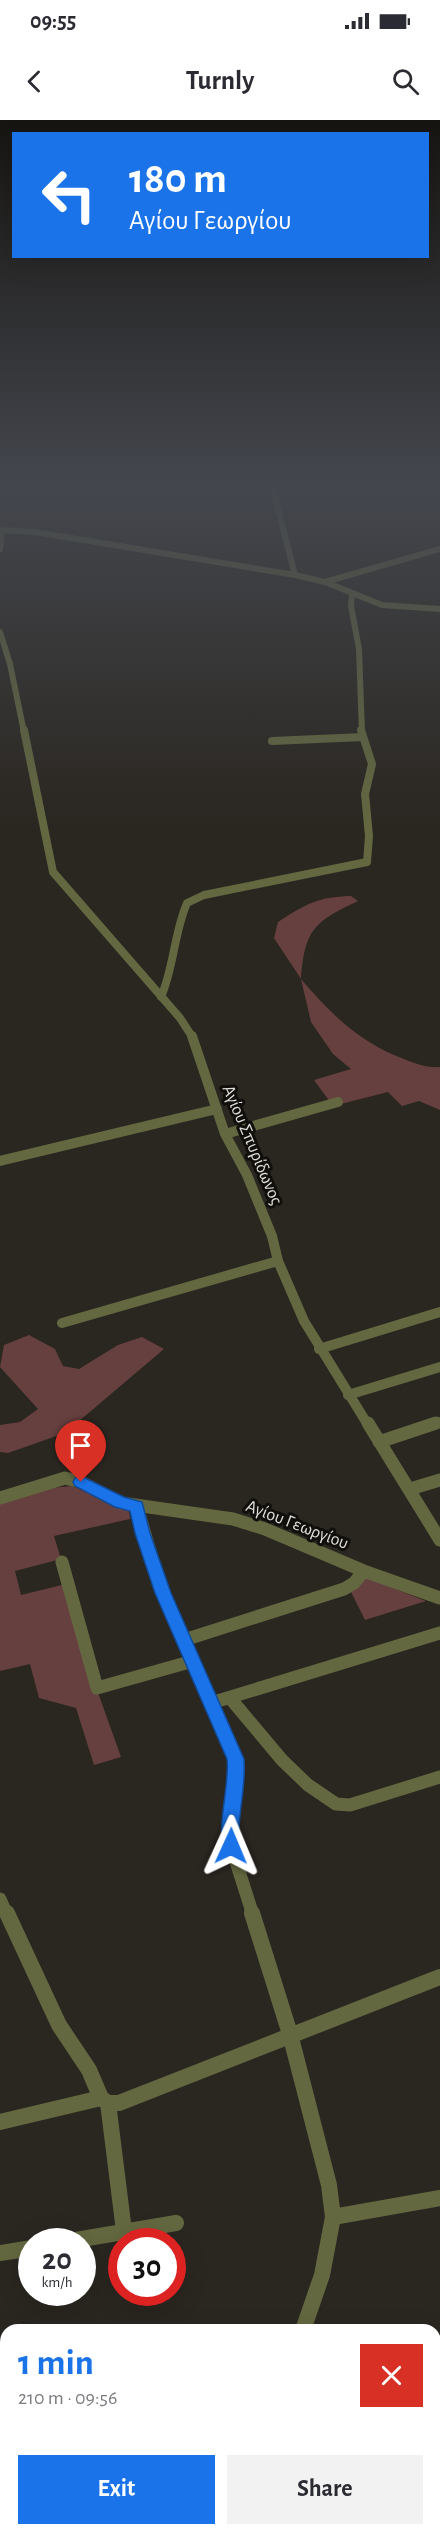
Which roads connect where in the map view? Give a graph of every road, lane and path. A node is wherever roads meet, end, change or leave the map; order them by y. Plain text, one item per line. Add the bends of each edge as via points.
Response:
1 (351, 602) edge
2 (372, 602) edge
3 (440, 609) edge
4 (0, 632) edge
5 (363, 737) junction
6 (272, 741) dead end
7 (161, 997) junction
8 (338, 1102) dead end
9 (217, 1109) junction
10 (225, 1134) junction
11 (0, 1161) edge
12 (278, 1262) junction
13 (440, 1312) edge
14 (62, 1323) dead end
15 (319, 1349) junction
16 (440, 1367) edge
17 (348, 1395) junction
18 (440, 1422) edge
19 (379, 1442) junction
20 (440, 1480) edge
21 (410, 1490) junction
22 (0, 1498) edge
23 (137, 1507) junction
24 (440, 1540) edge
25 (62, 1562) dead end
26 (364, 1571) junction
27 (440, 1598) edge
28 (440, 1633) edge
29 (184, 1640) junction
30 (193, 1661) junction
31 (230, 1698) junction
32 (212, 1703) junction
33 (440, 1777) edge
34 (0, 1899) edge
35 (440, 1977) edge
36 (290, 2034) junction
37 (104, 2100) junction
38 (0, 2122) edge
39 (440, 2198) edge
40 (333, 2217) junction
41 (176, 2223) dead end
42 (124, 2228) edge
43 (144, 2228) edge
44 (18, 2250) edge
45 (0, 2253) edge
46 (305, 2324) edge

1 - 5 street via 359,650
2 - 3 street
4 - 7 street, Αγίου Σπυρίδωνος via 53,872
5 - 6 street
5 - 7 street via 372,764 365,794 367,862 196,897 182,912
7 - 9 street, Αγίου Σπυρίδωνος via 193,1038
8 - 10 street
9 - 10 street, Αγίου Σπυρίδωνος
9 - 11 street
10 - 12 street, Αγίου Σπυρίδωνος via 273,1236
12 - 14 street
12 - 15 street, Αγίου Σπυρίδωνος
13 - 15 street
15 - 17 street, Αγίου Σπυρίδωνος
16 - 17 street
17 - 19 street, Αγίου Σπυρίδωνος
18 - 19 street
19 - 21 street, Αγίου Σπυρίδωνος
20 - 21 street
21 - 24 street, Αγίου Σπυρίδωνος
22 - 23 street, Αγίου Γεωργίου via 65,1478
23 - 26 street, Αγίου Γεωργίου via 234,1519
23 - 29 street via 151,1561
25 - 30 street via 97,1688
26 - 27 street, Αγίου Γεωργίου
26 - 29 street via 344,1589
28 - 31 street
29 - 30 street
30 - 32 street
31 - 32 street
31 - 33 street via 282,1760 336,1804 350,1805
32 - 36 street via 235,1759 231,1846
34 - 37 street via 54,2016
35 - 36 street
36 - 37 street via 119,2103
36 - 40 street via 329,2185
37 - 38 street
37 - 42 street
39 - 40 street
40 - 46 street via 322,2275
41 - 43 street
44 - 45 street

